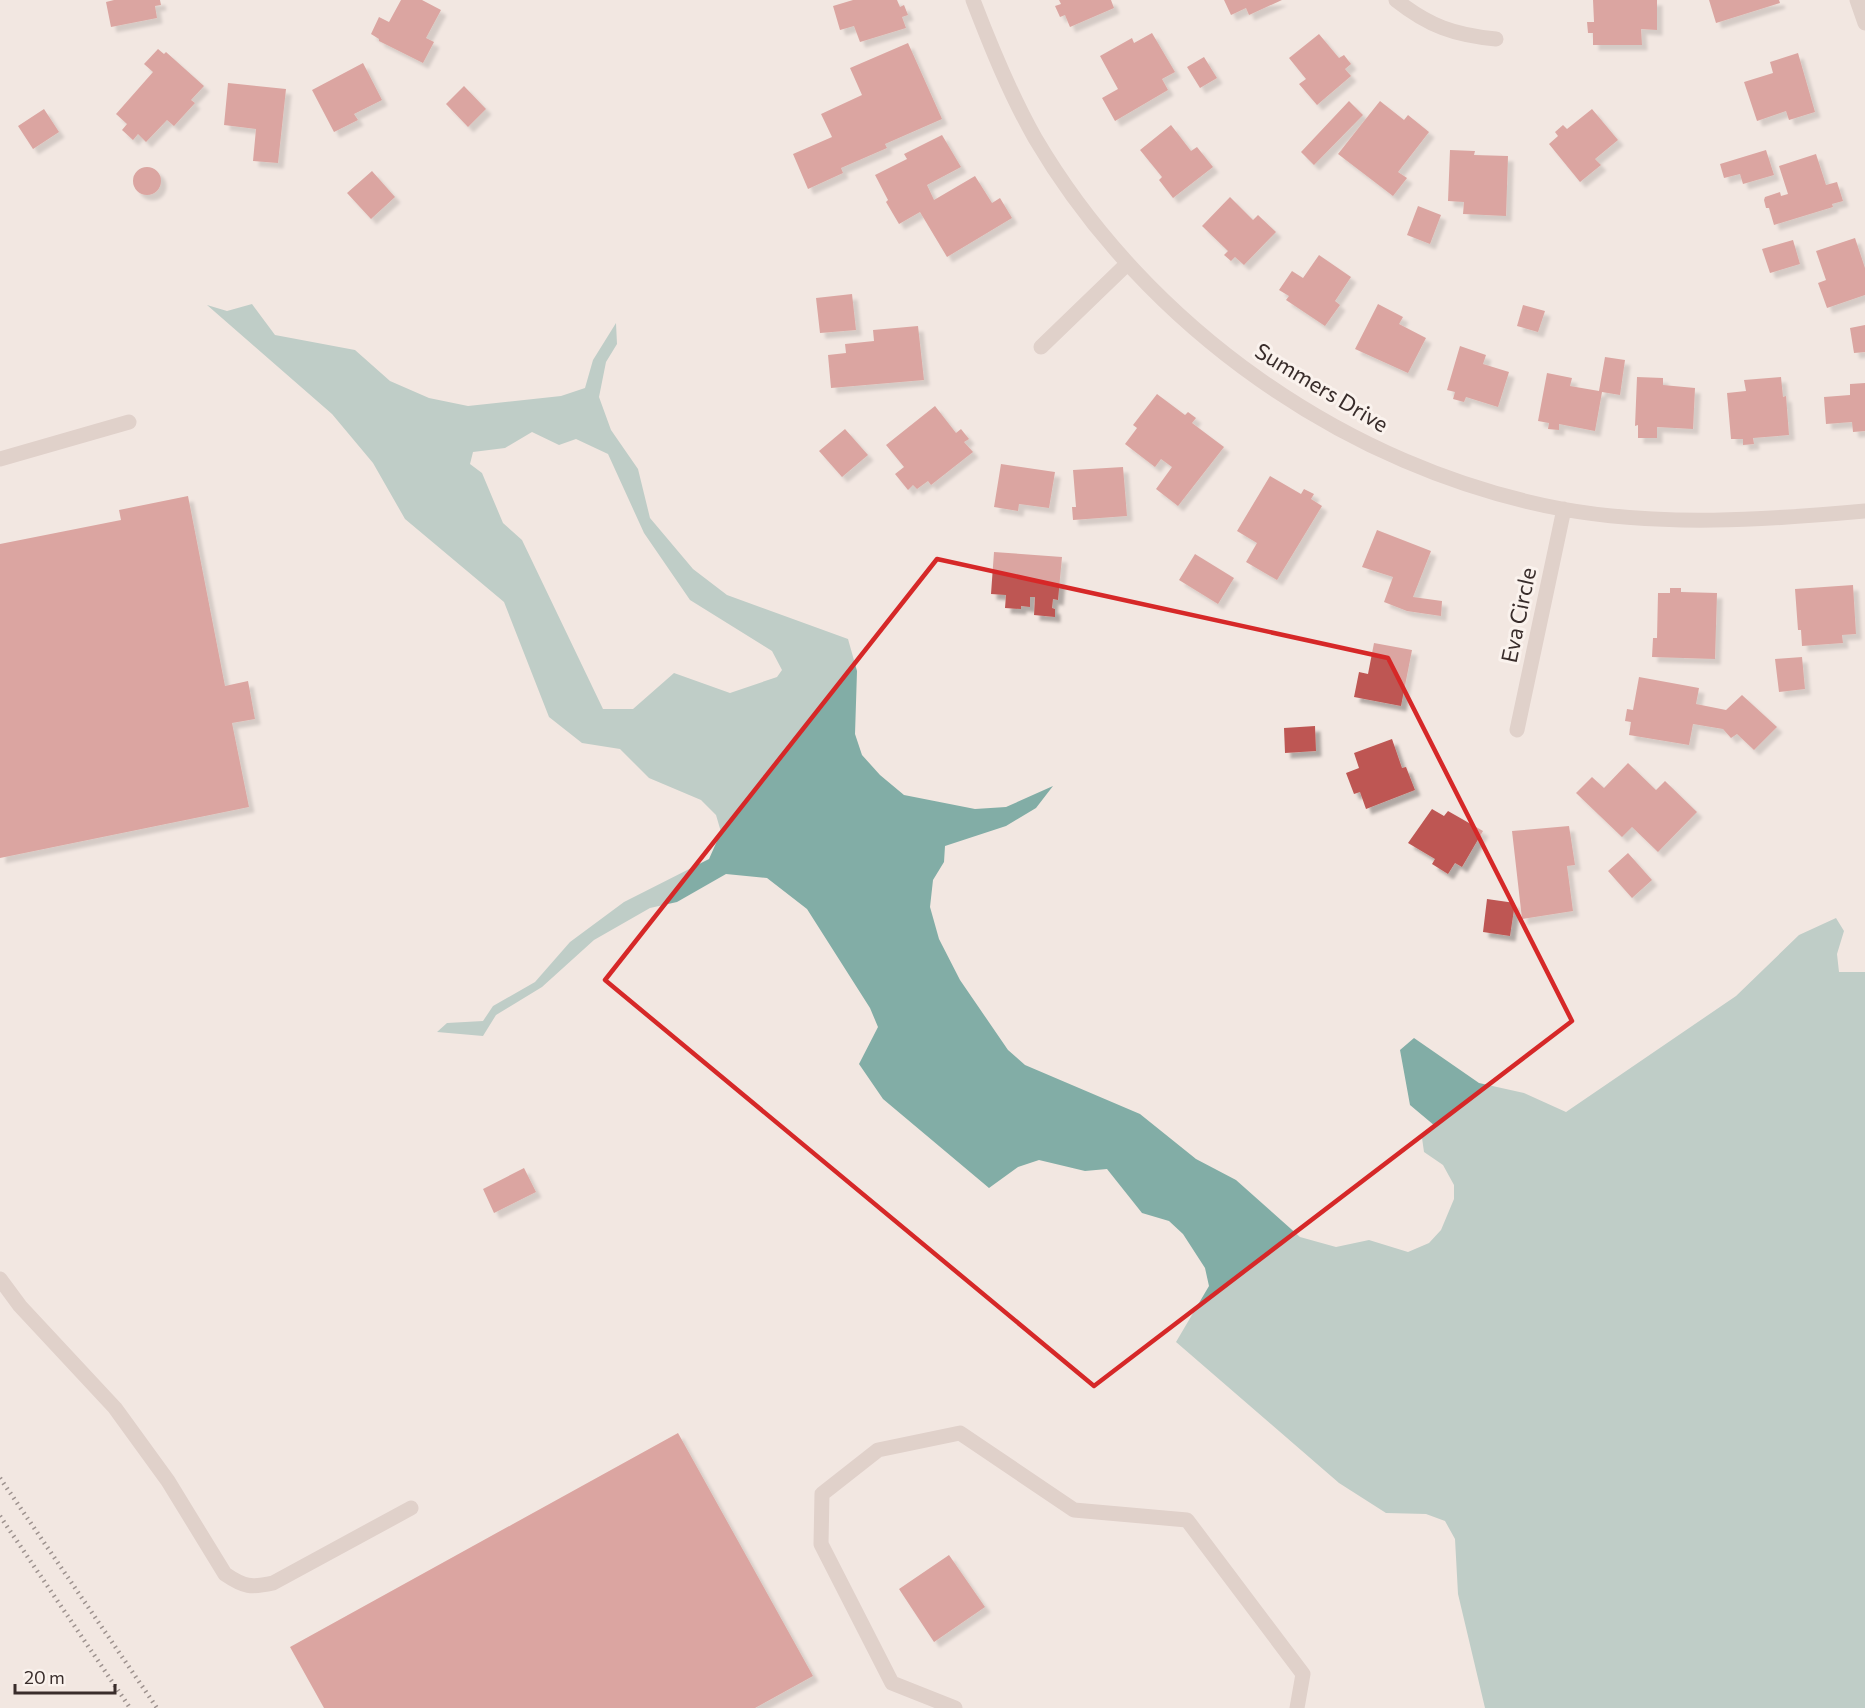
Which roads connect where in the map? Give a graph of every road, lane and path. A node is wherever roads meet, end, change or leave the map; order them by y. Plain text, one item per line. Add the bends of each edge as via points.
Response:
1 (973, 0) edge
2 (1396, 0) edge
3 (1857, 0) edge
4 (1865, 23) edge
5 (1496, 39) dead end
6 (1127, 264) junction
7 (1041, 347) dead end
8 (129, 422) dead end
9 (0, 459) edge
10 (1564, 509) junction
11 (1865, 511) edge
12 (1517, 730) dead end
13 (0, 1279) edge
14 (411, 1508) dead end
15 (955, 1708) edge
16 (1297, 1708) edge

1 - 6 street, Summers Drive via 1000,68 1035,138 1077,202
2 - 5 street via 1416,16 1448,31
3 - 4 street
6 - 7 street
6 - 10 street, Summers Drive via 1181,318 1252,375 1344,432 1416,466 1503,496
8 - 9 street
10 - 11 street, Summers Drive via 1640,518 1717,520
10 - 12 street, Eva Circle
13 - 14 street via 20,1306 115,1408 168,1481 225,1574 240,1584 255,1587 273,1583
15 - 16 street via 892,1683 821,1544 821,1534 822,1494 878,1450 960,1433 1074,1510 1187,1520 1303,1674

